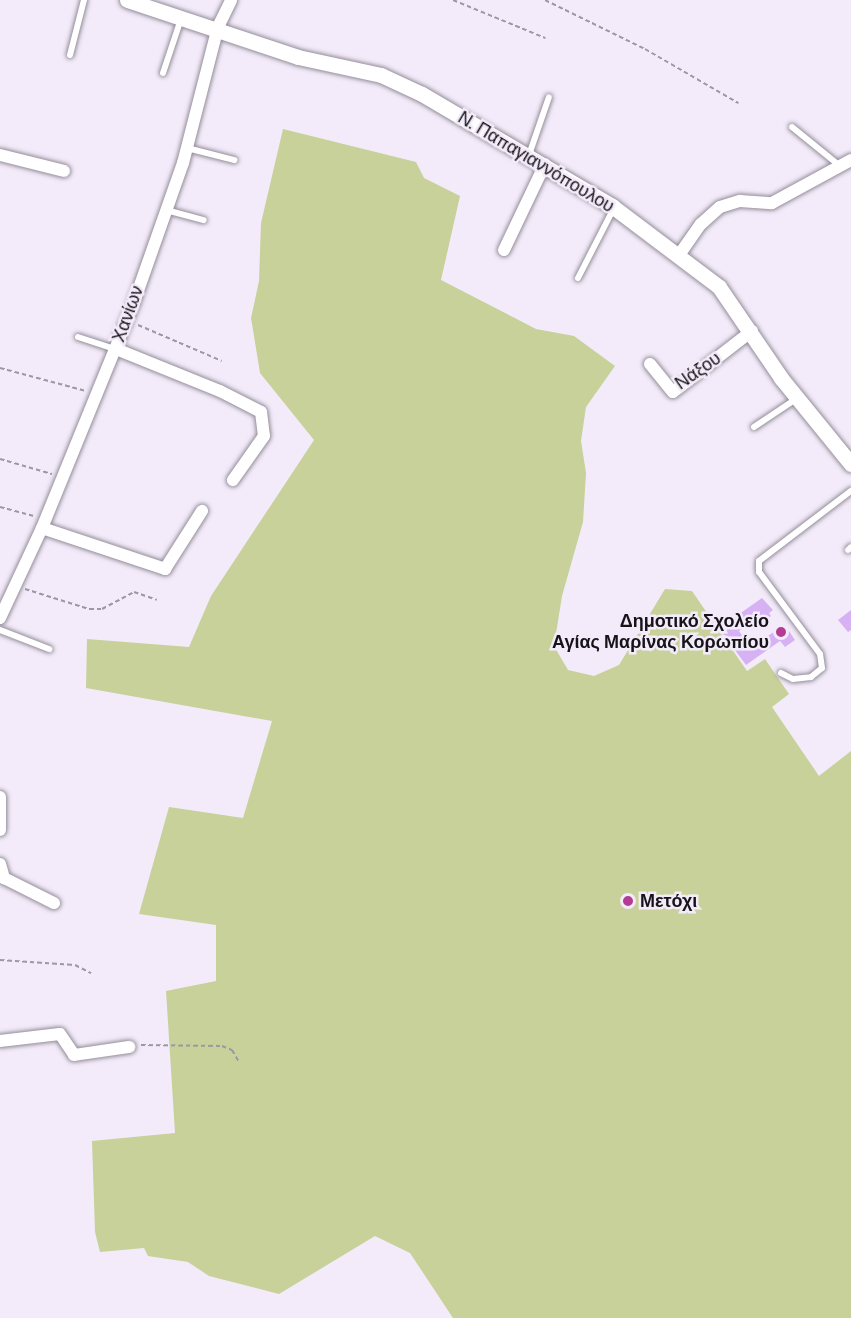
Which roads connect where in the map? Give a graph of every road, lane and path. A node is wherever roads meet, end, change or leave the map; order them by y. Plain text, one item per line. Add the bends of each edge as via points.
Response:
1 (84, 0) edge
2 (128, 0) edge
3 (231, 0) edge
4 (453, 0) edge
5 (545, 0) edge
6 (182, 15) junction
7 (218, 27) junction
8 (544, 38) dead end
9 (70, 55) dead end
10 (163, 73) dead end
11 (549, 98) dead end
12 (738, 103) dead end
13 (792, 127) dead end
14 (187, 148) junction
15 (0, 155) edge
16 (529, 155) junction
17 (234, 160) dead end
18 (846, 163) edge
19 (545, 164) junction
20 (64, 171) dead end
21 (614, 208) junction
22 (165, 210) junction
23 (204, 220) dead end
24 (504, 250) dead end
25 (679, 255) junction
26 (578, 278) dead end
27 (127, 320) junction
28 (752, 331) junction
29 (78, 337) dead end
30 (116, 349) junction
31 (222, 361) dead end
32 (650, 364) dead end
33 (0, 368) edge
34 (95, 393) junction
35 (797, 399) junction
36 (754, 428) dead end
37 (0, 459) edge
38 (851, 464) edge
39 (60, 477) junction
40 (234, 480) dead end
41 (851, 491) edge
42 (0, 507) edge
43 (202, 511) dead end
44 (44, 523) junction
45 (14, 584) junction
46 (158, 600) dead end
47 (0, 618) edge
48 (0, 630) edge
49 (49, 649) dead end
50 (781, 673) dead end
51 (0, 797) edge
52 (0, 830) edge
53 (0, 864) edge
54 (54, 903) dead end
55 (0, 960) edge
56 (91, 974) dead end
57 (0, 1041) edge
58 (129, 1047) joint
59 (239, 1062) dead end

1 - 9 lane
2 - 6 street, Ν. Παπαγιαννόπουλου
3 - 7 street, Χανίων
4 - 8 path
5 - 12 path via 645,49
6 - 7 street, Ν. Παπαγιαννόπουλου
6 - 10 lane
7 - 14 street, Χανίων
7 - 16 street, Ν. Παπαγιαννόπουλου via 298,57 381,75
11 - 16 lane via 537,123
13 - 18 lane
14 - 17 lane
14 - 22 street, Χανίων
15 - 20 street
16 - 19 street, Ν. Παπαγιαννόπουλου
18 - 25 street via 772,203 740,201 720,207 701,224
19 - 21 street, Ν. Παπαγιαννόπουλου
19 - 24 street
21 - 25 street, Ν. Παπαγιαννόπουλου
21 - 26 lane
22 - 23 lane
22 - 27 street, Χανίων
25 - 28 street, Ν. Παπαγιαννόπουλου via 719,287
27 - 30 street, Χανίων
27 - 31 path
28 - 32 street, Νάξου via 673,392
28 - 35 street, Ν. Παπαγιαννόπουλου
29 - 30 lane
30 - 34 street, Χανίων
30 - 40 street via 220,390 261,412 264,436 243,461
33 - 34 path
34 - 39 street, Χανίων
35 - 36 lane
35 - 38 street, Ν. Παπαγιαννόπουλου
37 - 39 path
39 - 44 street, Χανίων
41 - 50 lane via 759,561 759,572 820,654 822,668 811,676 793,679
42 - 44 path
43 - 44 street via 165,568
44 - 45 street, Χανίων
45 - 46 path via 42,597 89,609 102,609 134,592
45 - 47 street, Χανίων
48 - 49 lane
51 - 52 street
53 - 54 street via 4,878
55 - 56 path via 75,965
57 - 58 street via 60,1034 74,1055
58 - 59 path via 156,1043 222,1046 232,1050

